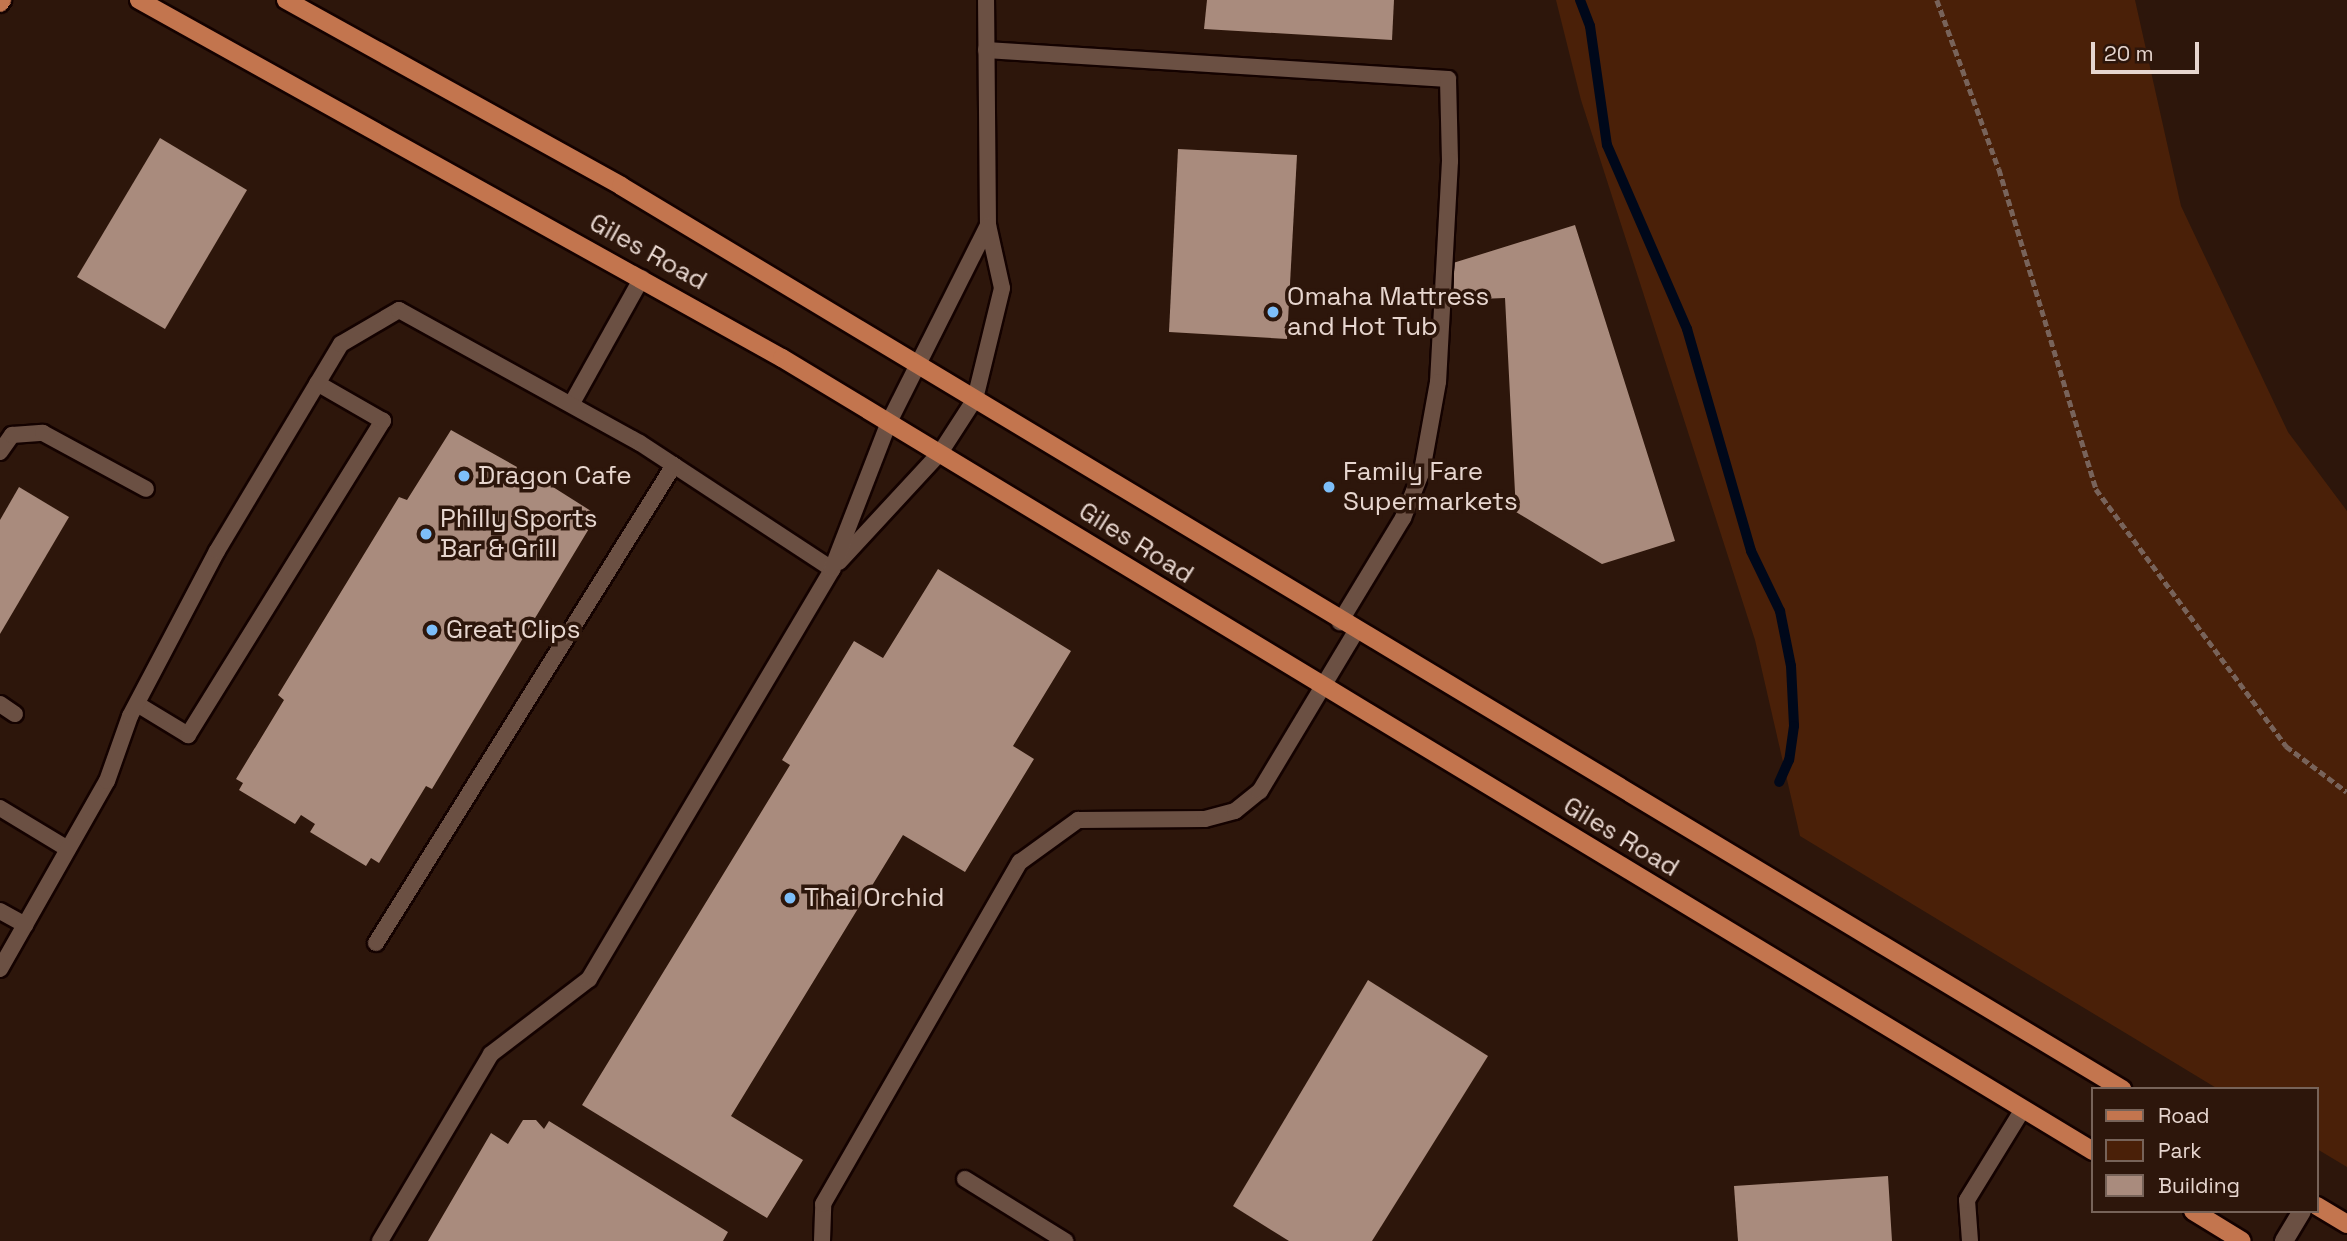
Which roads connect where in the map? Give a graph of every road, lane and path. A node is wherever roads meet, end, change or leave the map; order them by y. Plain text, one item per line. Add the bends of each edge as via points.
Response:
1 (139, 0) edge
2 (286, 0) edge
3 (986, 0) edge
4 (1937, 0) edge
5 (986, 50) junction
6 (988, 225) junction
7 (642, 278) junction
8 (919, 367) junction
9 (317, 383) junction
10 (975, 399) junction
11 (572, 403) junction
12 (889, 422) junction
13 (0, 452) edge
14 (940, 453) junction
15 (674, 465) junction
16 (146, 489) dead end
17 (832, 569) junction
18 (1340, 622) junction
19 (1356, 631) junction
20 (1322, 688) junction
21 (0, 704) edge
22 (137, 704) junction
23 (15, 714) dead end
24 (2347, 792) edge
25 (0, 808) edge
26 (68, 849) junction
27 (0, 911) edge
28 (25, 925) junction
29 (376, 943) dead end
30 (0, 969) edge
31 (2119, 1087) edge
32 (2023, 1109) junction
33 (2092, 1150) edge
34 (965, 1179) dead end
35 (2319, 1207) edge
36 (2196, 1213) edge
37 (2301, 1213) edge
38 (2347, 1224) edge
39 (380, 1241) edge
40 (822, 1241) edge
41 (1065, 1241) edge
42 (1970, 1241) edge
43 (2242, 1241) edge
44 (2284, 1241) edge

1 - 7 main road, Giles Road
2 - 8 main road, Giles Road via 621,186
3 - 5 lane
4 - 24 path via 1999,169 2095,489 2286,746
5 - 6 lane
5 - 18 lane via 1448,79 1450,161 1438,382 1422,471 1403,518
6 - 8 lane
6 - 10 lane via 1002,288
7 - 11 lane
7 - 12 main road, Giles Road
8 - 10 main road, Giles Road
8 - 12 lane
9 - 11 lane via 341,344 399,310
9 - 22 lane via 217,551
9 - 22 lane via 383,421 188,735
10 - 14 lane
10 - 18 main road, Giles Road
11 - 15 lane
12 - 14 main road, Giles Road
12 - 17 lane
13 - 16 lane via 12,435 43,433
14 - 17 lane
14 - 20 main road, Giles Road
15 - 17 lane
15 - 29 lane
17 - 39 lane via 589,979 491,1054
18 - 19 main road, Giles Road
19 - 20 lane
19 - 31 main road, Giles Road
20 - 32 main road, Giles Road
20 - 40 lane via 1259,791 1235,811 1205,819 1077,820 1020,862 823,1204
21 - 23 lane
22 - 26 lane via 107,781
25 - 26 lane
26 - 28 lane
27 - 28 lane
28 - 30 lane
32 - 33 main road, Giles Road
32 - 42 lane via 1967,1200
34 - 41 lane
35 - 38 main road
36 - 43 main road
37 - 44 street

